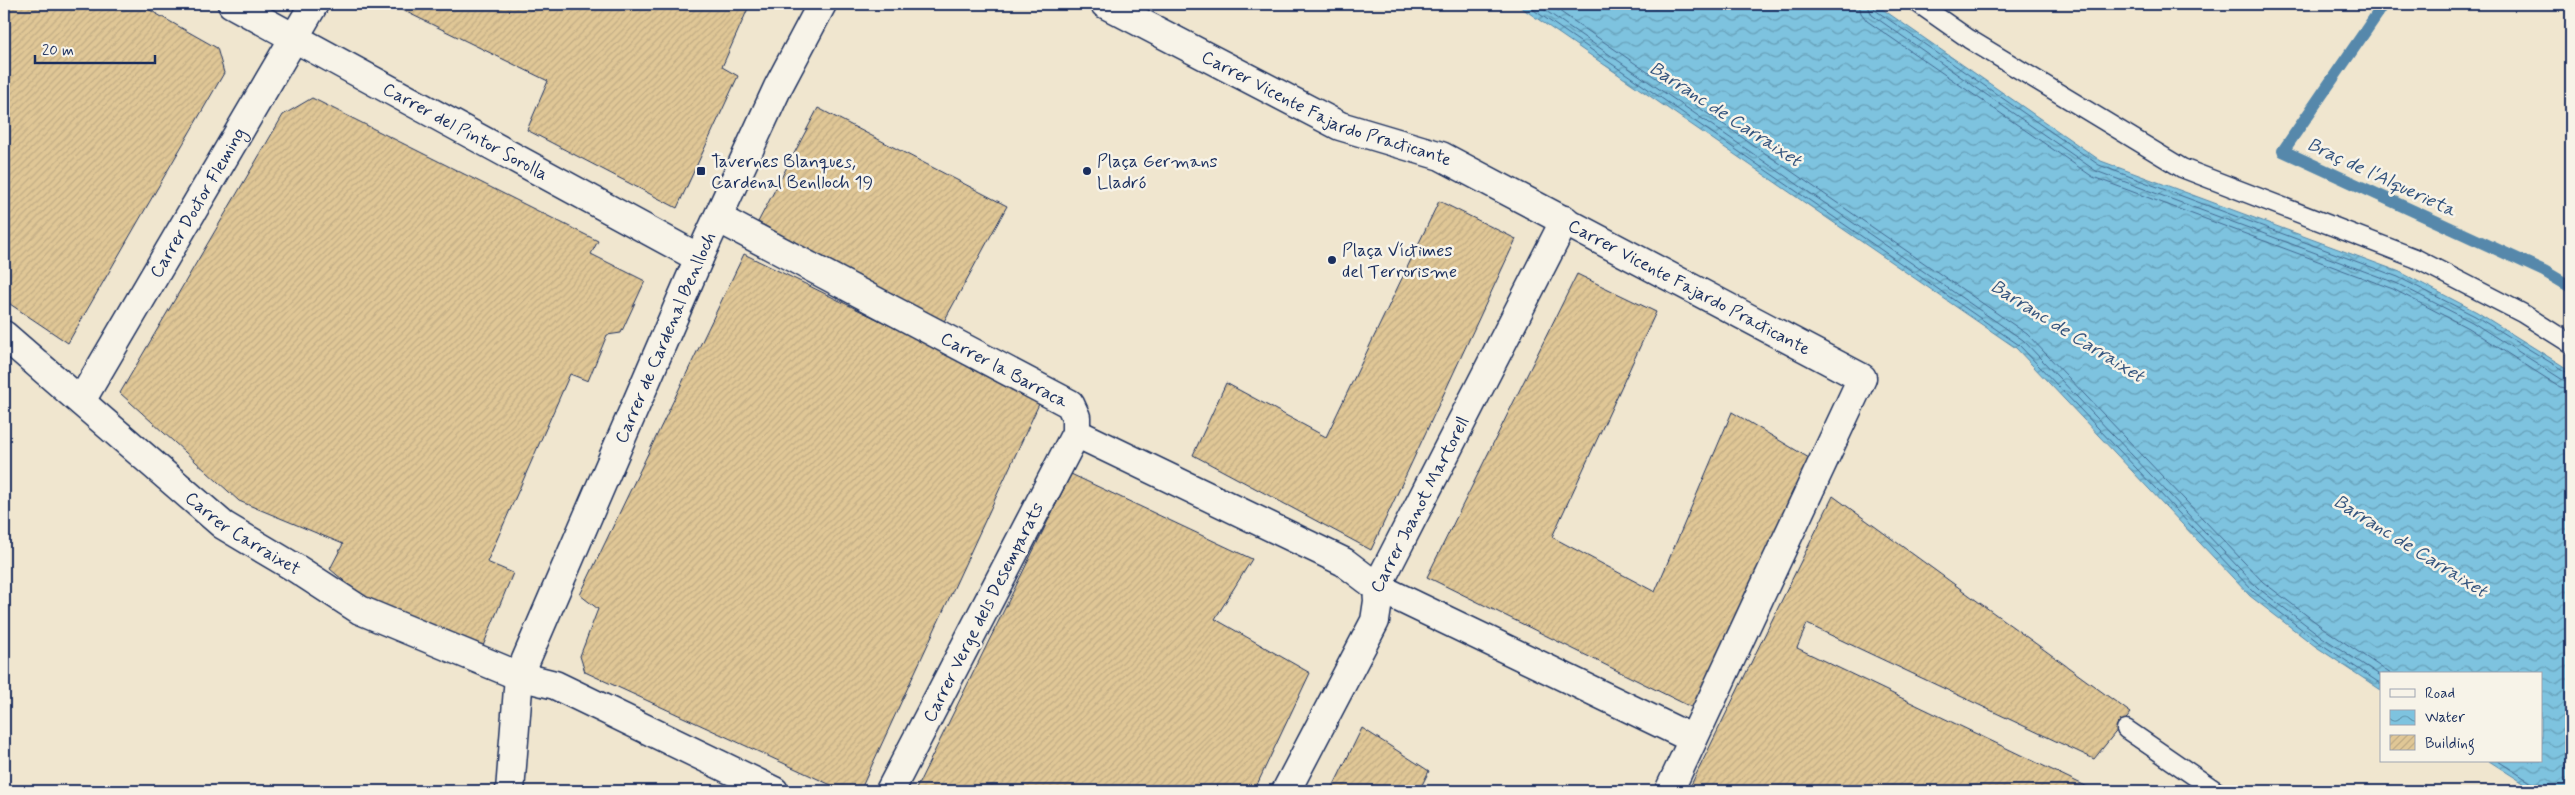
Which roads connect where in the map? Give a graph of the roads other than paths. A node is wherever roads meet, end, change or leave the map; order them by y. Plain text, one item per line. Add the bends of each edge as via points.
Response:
1 (232, 4) edge
2 (314, 4) edge
3 (822, 4) edge
4 (1104, 4) edge
5 (1920, 4) edge
6 (296, 37) junction
7 (718, 218) junction
8 (1565, 220) junction
9 (699, 258) junction
10 (4, 336) edge
11 (2571, 344) edge
12 (81, 401) junction
13 (1076, 433) junction
14 (1377, 587) junction
15 (519, 676) junction
16 (2126, 729) dead end
17 (1693, 739) junction
18 (510, 791) edge
19 (774, 791) edge
20 (890, 791) edge
21 (1286, 791) edge
22 (1669, 791) edge
23 (2216, 791) edge

1 - 6 street, Carrer del Pintor Sorolla
2 - 6 street, Carrer Doctor Fleming
3 - 7 street, Carrer de Cardenal Benlloch via 778,87
4 - 8 street, Carrer Vicente Fajardo Practicante via 1340,126 1441,156
5 - 11 lane via 1969,39 2182,168 2415,258 2522,313
6 - 9 street, Carrer del Pintor Sorolla
6 - 12 street, Carrer Doctor Fleming
7 - 9 street, Carrer de Cardenal Benlloch
7 - 13 street, Carrer la Barraca via 1070,404 1076,417
8 - 14 street, Carrer Joanot Martorell
8 - 17 street, Carrer Vicente Fajardo Practicante via 1862,378
9 - 15 street, Carrer de Cardenal Benlloch
10 - 12 street, Carrer Carraixet
12 - 15 street, Carrer Carraixet via 223,525 360,610
13 - 14 street, Carrer la Barraca via 1344,562
13 - 20 street, Carrer Verge dels Desemparats
14 - 17 street, Carrer la Barraca
14 - 21 street, Carrer Joanot Martorell via 1375,620
15 - 18 street, Carrer de Cardenal Benlloch
15 - 19 street, Carrer Carraixet via 555,685
16 - 23 lane
17 - 22 street, Carrer Vicente Fajardo Practicante

